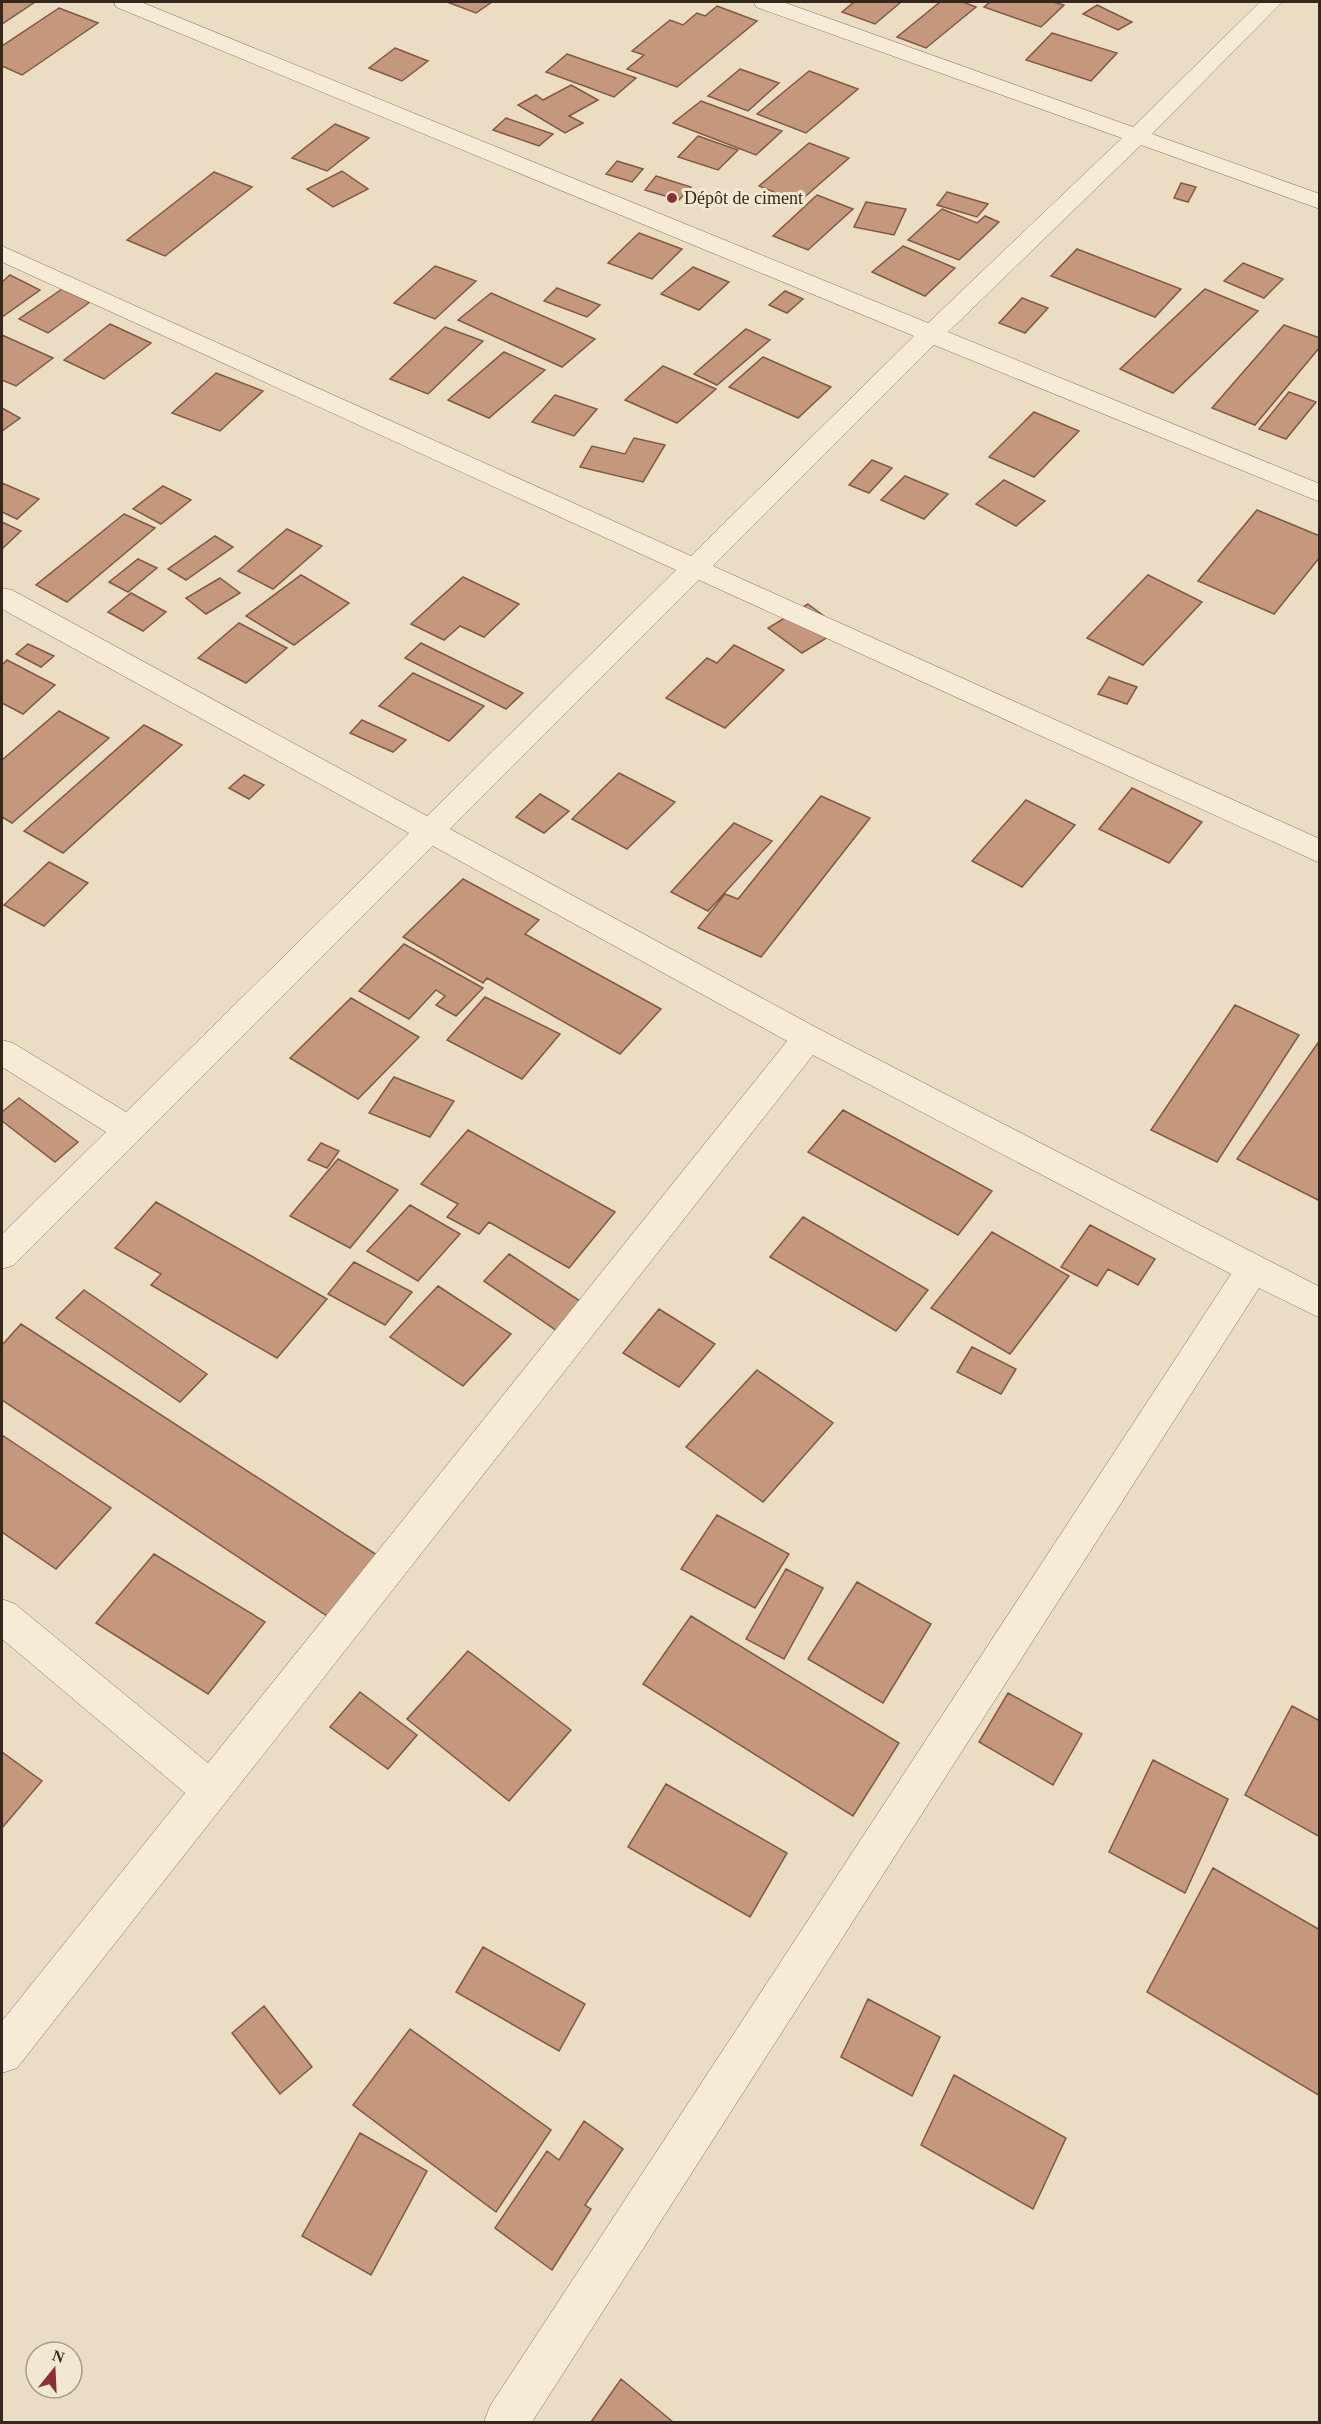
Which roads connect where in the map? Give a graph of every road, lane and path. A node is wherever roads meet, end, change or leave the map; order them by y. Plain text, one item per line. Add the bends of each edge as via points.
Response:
1 (124, 2) edge
2 (764, 2) edge
3 (1272, 2) edge
4 (1137, 136) junction
5 (1320, 202) edge
6 (2, 253) edge
7 (930, 335) junction
8 (1320, 494) edge
9 (695, 568) junction
10 (2, 597) edge
11 (430, 830) junction
12 (1320, 852) edge
13 (808, 1038) junction
14 (2, 1052) edge
15 (128, 1129) junction
16 (2, 1255) edge
17 (1253, 1269) junction
18 (1320, 1304) edge
19 (2, 1616) edge
20 (211, 1790) junction
21 (2, 2053) edge
22 (506, 2422) edge

1 - 7 street
2 - 4 street
3 - 4 street
4 - 5 street
4 - 7 street
6 - 9 street
7 - 8 street
7 - 9 street
9 - 11 street
9 - 12 street
10 - 11 street
11 - 13 street
11 - 15 street
13 - 17 street
13 - 20 street
14 - 15 street
15 - 16 street
17 - 18 street
17 - 22 street
19 - 20 street
20 - 21 street

